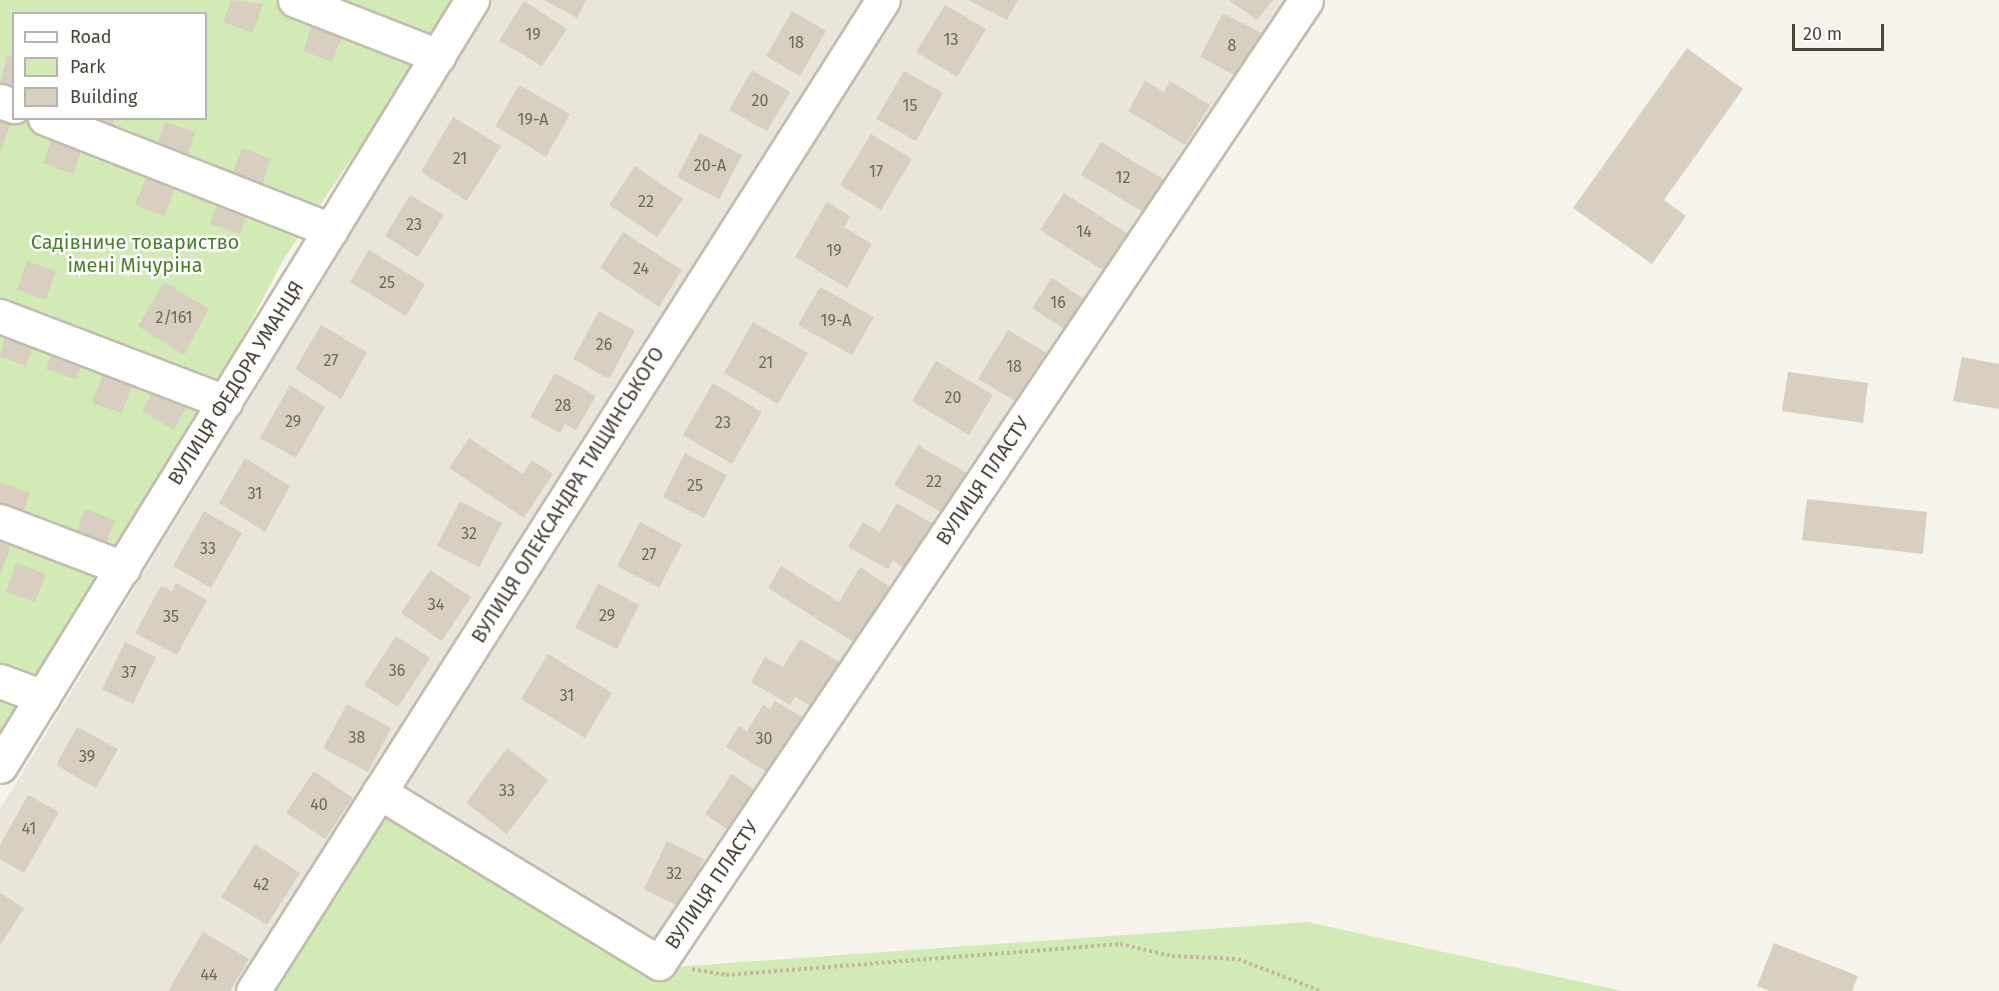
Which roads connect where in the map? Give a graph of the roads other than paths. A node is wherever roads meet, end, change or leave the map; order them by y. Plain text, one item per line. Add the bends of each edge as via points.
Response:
1 (295, 0) edge
2 (472, 0) edge
3 (883, 0) edge
4 (1306, 0) edge
5 (438, 56) junction
6 (50, 120) edge
7 (331, 230) junction
8 (0, 316) edge
9 (225, 402) junction
10 (0, 521) edge
11 (123, 568) junction
12 (0, 681) edge
13 (43, 697) junction
14 (0, 766) edge
15 (379, 792) junction
16 (253, 991) edge

1 - 5 street
2 - 5 street, ВУЛИЦЯ ФЕДОРА УМАНЦЯ
3 - 15 street, ВУЛИЦЯ ОЛЕКСАНДРА ТИЩИНСЬКОГО
4 - 15 street, ВУЛИЦЯ ПЛАСТУ via 659,963
5 - 7 street, ВУЛИЦЯ ФЕДОРА УМАНЦЯ
6 - 7 street
7 - 9 street, ВУЛИЦЯ ФЕДОРА УМАНЦЯ
8 - 9 street
9 - 11 street, ВУЛИЦЯ ФЕДОРА УМАНЦЯ
10 - 11 street
11 - 13 street, ВУЛИЦЯ ФЕДОРА УМАНЦЯ
12 - 13 street
13 - 14 street, ВУЛИЦЯ ФЕДОРА УМАНЦЯ
15 - 16 street, ВУЛИЦЯ ОЛЕКСАНДРА ТИЩИНСЬКОГО

